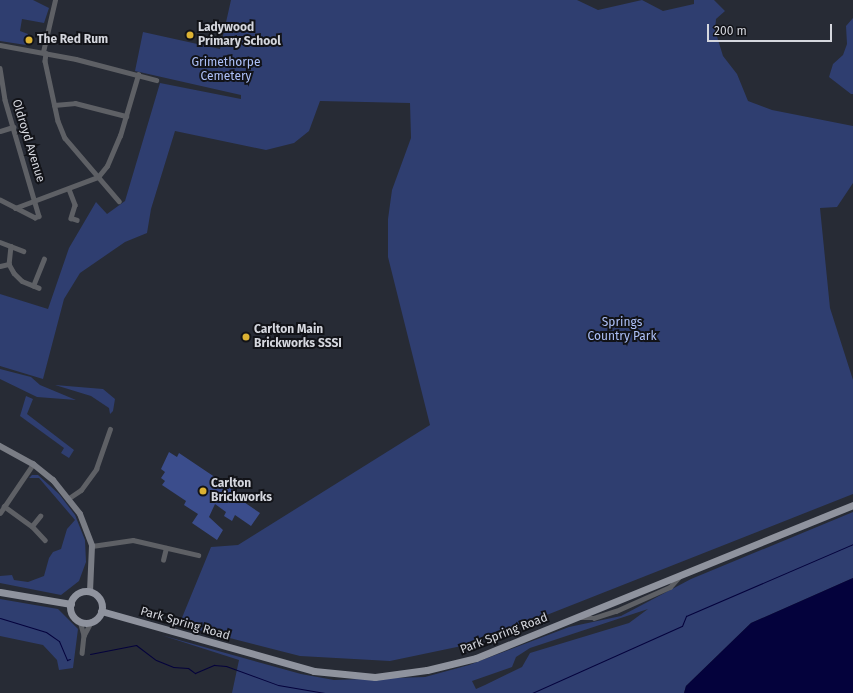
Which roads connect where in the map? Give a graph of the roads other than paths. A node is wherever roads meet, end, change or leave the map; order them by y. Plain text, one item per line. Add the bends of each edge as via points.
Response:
1 (55, 0) edge
2 (0, 46) edge
3 (45, 53) junction
4 (0, 68) edge
5 (138, 75) junction
6 (156, 80) dead end
7 (54, 105) junction
8 (126, 116) junction
9 (13, 127) junction
10 (0, 131) edge
11 (98, 177) junction
12 (69, 189) junction
13 (0, 200) edge
14 (35, 200) junction
15 (120, 201) dead end
16 (15, 208) junction
17 (77, 220) dead end
18 (0, 242) edge
19 (11, 246) junction
20 (23, 251) dead end
21 (44, 259) dead end
22 (9, 264) junction
23 (0, 266) edge
24 (110, 429) dead end
25 (0, 446) edge
26 (33, 464) junction
27 (69, 498) junction
28 (853, 505) edge
29 (4, 506) junction
30 (0, 513) edge
31 (40, 516) dead end
32 (32, 526) junction
33 (45, 540) dead end
34 (92, 546) junction
35 (166, 548) junction
36 (198, 555) dead end
37 (163, 560) dead end
38 (0, 592) edge
39 (90, 592) junction
40 (71, 604) junction
41 (101, 611) junction
42 (80, 621) junction
43 (91, 622) junction
44 (84, 635) junction
45 (82, 653) dead end

1 - 3 street
2 - 3 street
3 - 5 street
3 - 7 street
4 - 9 street, Oldroyd Avenue
5 - 6 street
5 - 8 street
7 - 8 street via 75,103
7 - 11 street via 65,138
8 - 11 street via 107,166
9 - 10 street
9 - 14 street, Oldroyd Avenue
11 - 12 street
11 - 15 street
12 - 14 street
12 - 17 street via 75,205 71,218
13 - 16 street
14 - 16 street
14 - 16 street, Oldroyd Avenue via 39,214 37,218
18 - 19 street
19 - 20 street
19 - 22 street
21 - 22 street via 36,287 19,279
22 - 23 street
24 - 27 street via 96,469 81,490
25 - 26 street
26 - 27 street
26 - 29 street
27 - 34 street via 83,519
28 - 41 main road, Park Spring Road via 476,658 427,670 375,678 292,667
29 - 30 street
29 - 32 street
31 - 32 street
32 - 33 street
34 - 35 street via 133,540
34 - 39 street
35 - 36 street
35 - 37 street
38 - 40 main road
39 - 40 main road via 77,594
39 - 41 main road via 100,599
40 - 42 main road via 72,614
41 - 43 main road
42 - 43 main road
42 - 44 street
43 - 44 street
44 - 45 street

